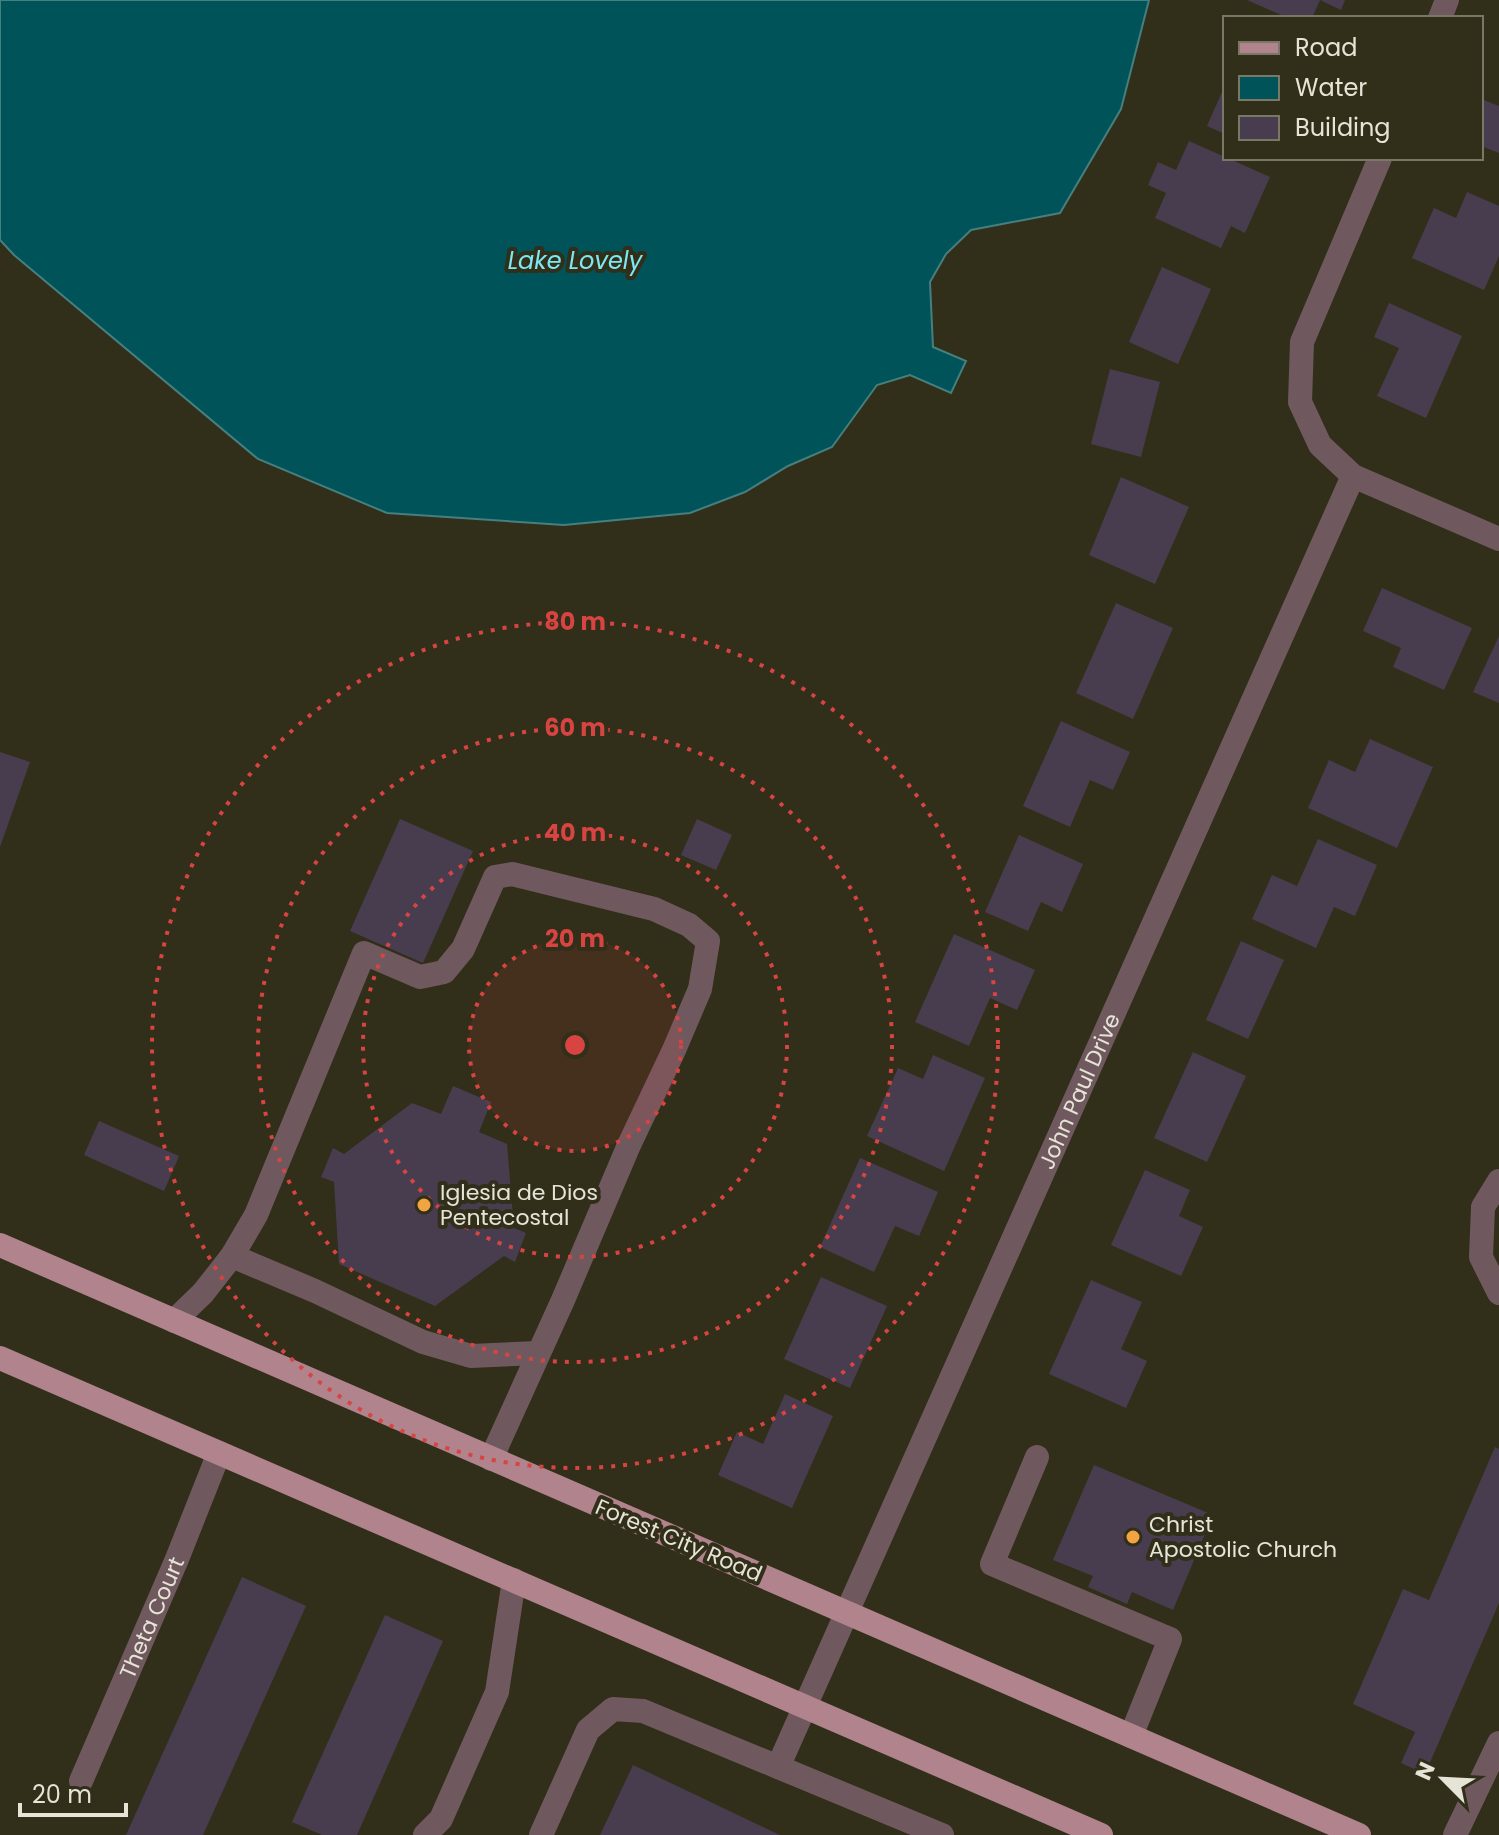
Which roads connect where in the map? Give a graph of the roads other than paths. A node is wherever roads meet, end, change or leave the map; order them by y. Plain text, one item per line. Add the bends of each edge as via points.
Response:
1 (1379, 160) edge
2 (1353, 476) junction
3 (1499, 539) edge
4 (1499, 1181) edge
5 (0, 1245) edge
6 (232, 1256) junction
7 (1499, 1293) edge
8 (174, 1321) junction
9 (538, 1353) junction
10 (0, 1358) edge
11 (219, 1453) junction
12 (1037, 1457) dead end
13 (491, 1459) junction
14 (514, 1580) junction
15 (846, 1613) junction
16 (805, 1707) junction
17 (1131, 1736) junction
18 (1499, 1743) edge
19 (778, 1767) junction
20 (81, 1781) dead end
21 (425, 1835) edge
22 (541, 1835) edge
23 (942, 1835) edge
24 (1101, 1835) edge
25 (1359, 1835) edge
26 (1455, 1835) edge

1 - 2 street via 1302,342 1300,402 1320,445
2 - 3 street
2 - 15 street, John Paul Drive
4 - 7 street via 1483,1207 1481,1257
5 - 8 main road, Forest City Road
6 - 8 street
6 - 9 street via 423,1342 471,1356
6 - 9 street via 256,1215 364,953 420,977 444,972 463,949 495,877 512,874 654,909 689,925 708,941 700,989
8 - 13 main road, Forest City Road
9 - 13 street
10 - 11 main road
11 - 14 main road
11 - 20 street, Theta Court
12 - 17 street via 992,1564 1170,1639
13 - 15 main road, Forest City Road
14 - 16 main road
14 - 21 street via 497,1692 441,1819
15 - 16 street, John Paul Drive
15 - 17 main road, Forest City Road
16 - 19 street, John Paul Drive
16 - 24 main road
17 - 25 main road, Forest City Road
18 - 26 street
19 - 22 street via 643,1711 613,1709 588,1730
19 - 23 street

